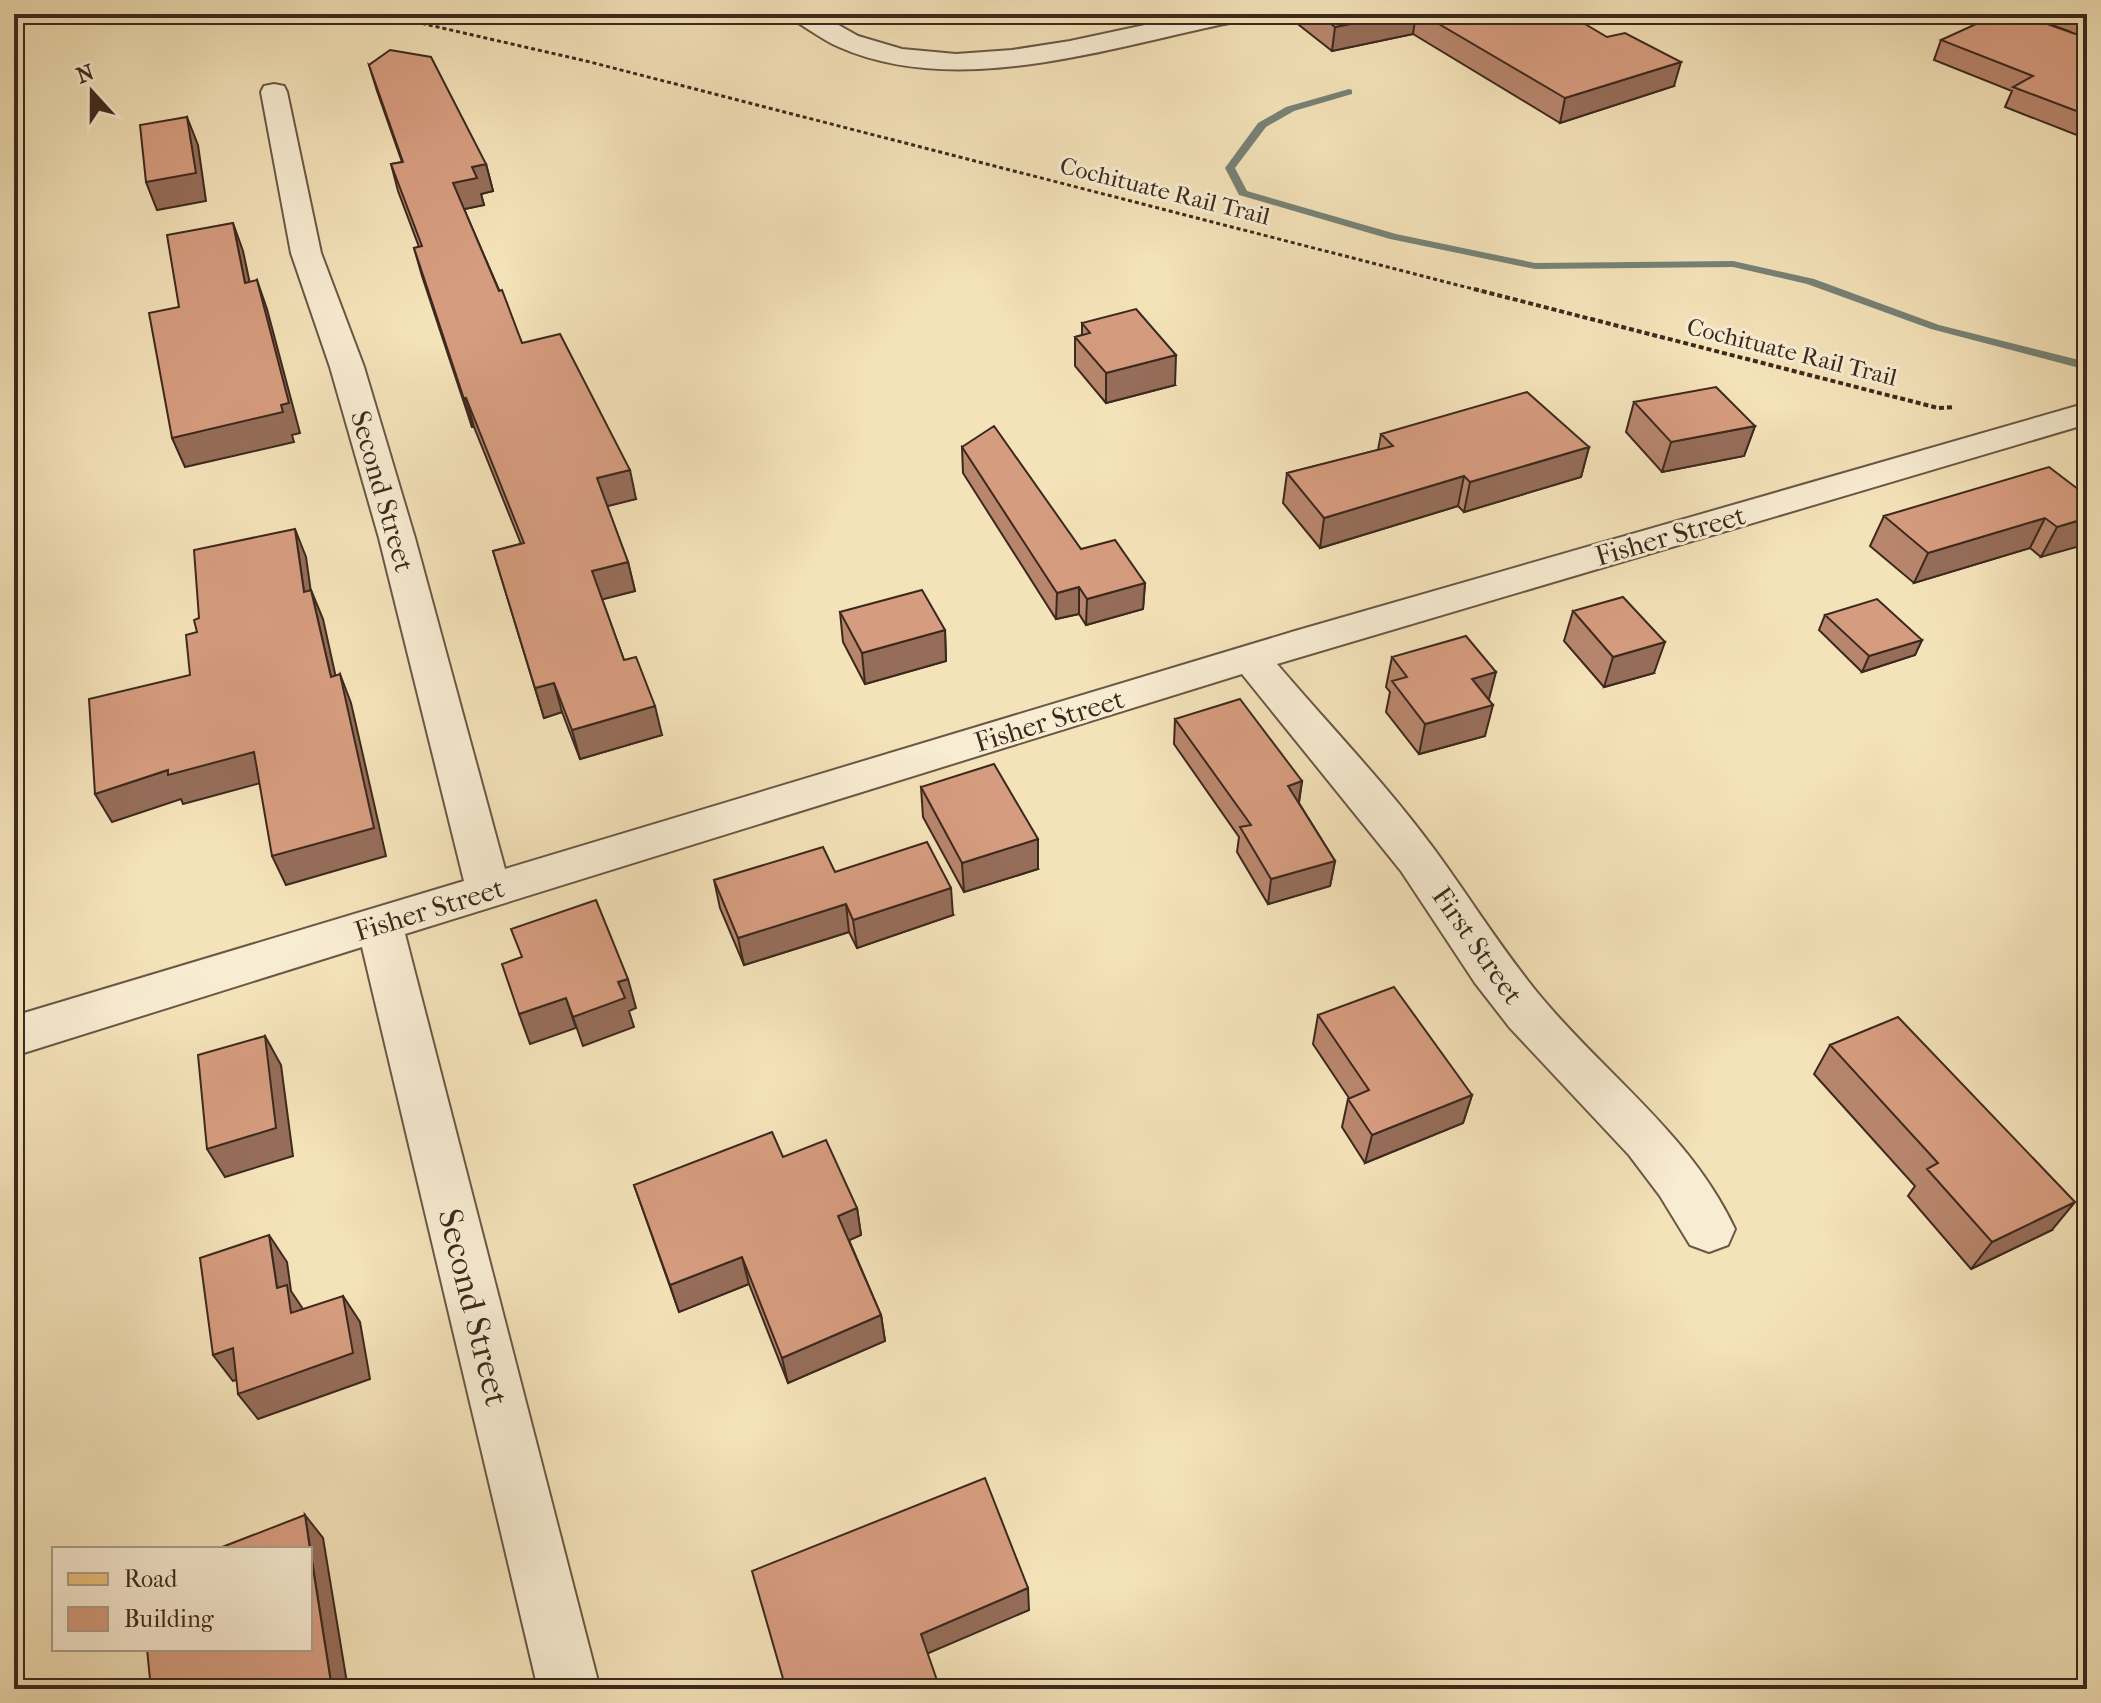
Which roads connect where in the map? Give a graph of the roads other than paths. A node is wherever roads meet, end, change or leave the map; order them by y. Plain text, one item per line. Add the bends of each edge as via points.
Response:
1 (801, 14) edge
2 (1234, 14) edge
3 (1990, 14) edge
4 (2087, 50) edge
5 (274, 92) dead end
6 (2087, 413) edge
7 (1250, 658) junction
8 (489, 891) junction
9 (380, 925) junction
10 (14, 1036) edge
11 (1709, 1229) dead end
12 (569, 1689) edge

1 - 2 street via 842,39 926,61 1003,58
3 - 4 main road
5 - 8 street, Second Street via 306,253 347,367 397,538
6 - 7 street, Fisher Street
7 - 8 street, Fisher Street
7 - 11 street, First Street via 1417,859 1527,1014 1647,1140
8 - 9 street, Fisher Street
9 - 10 street, Fisher Street
9 - 12 street, Second Street

